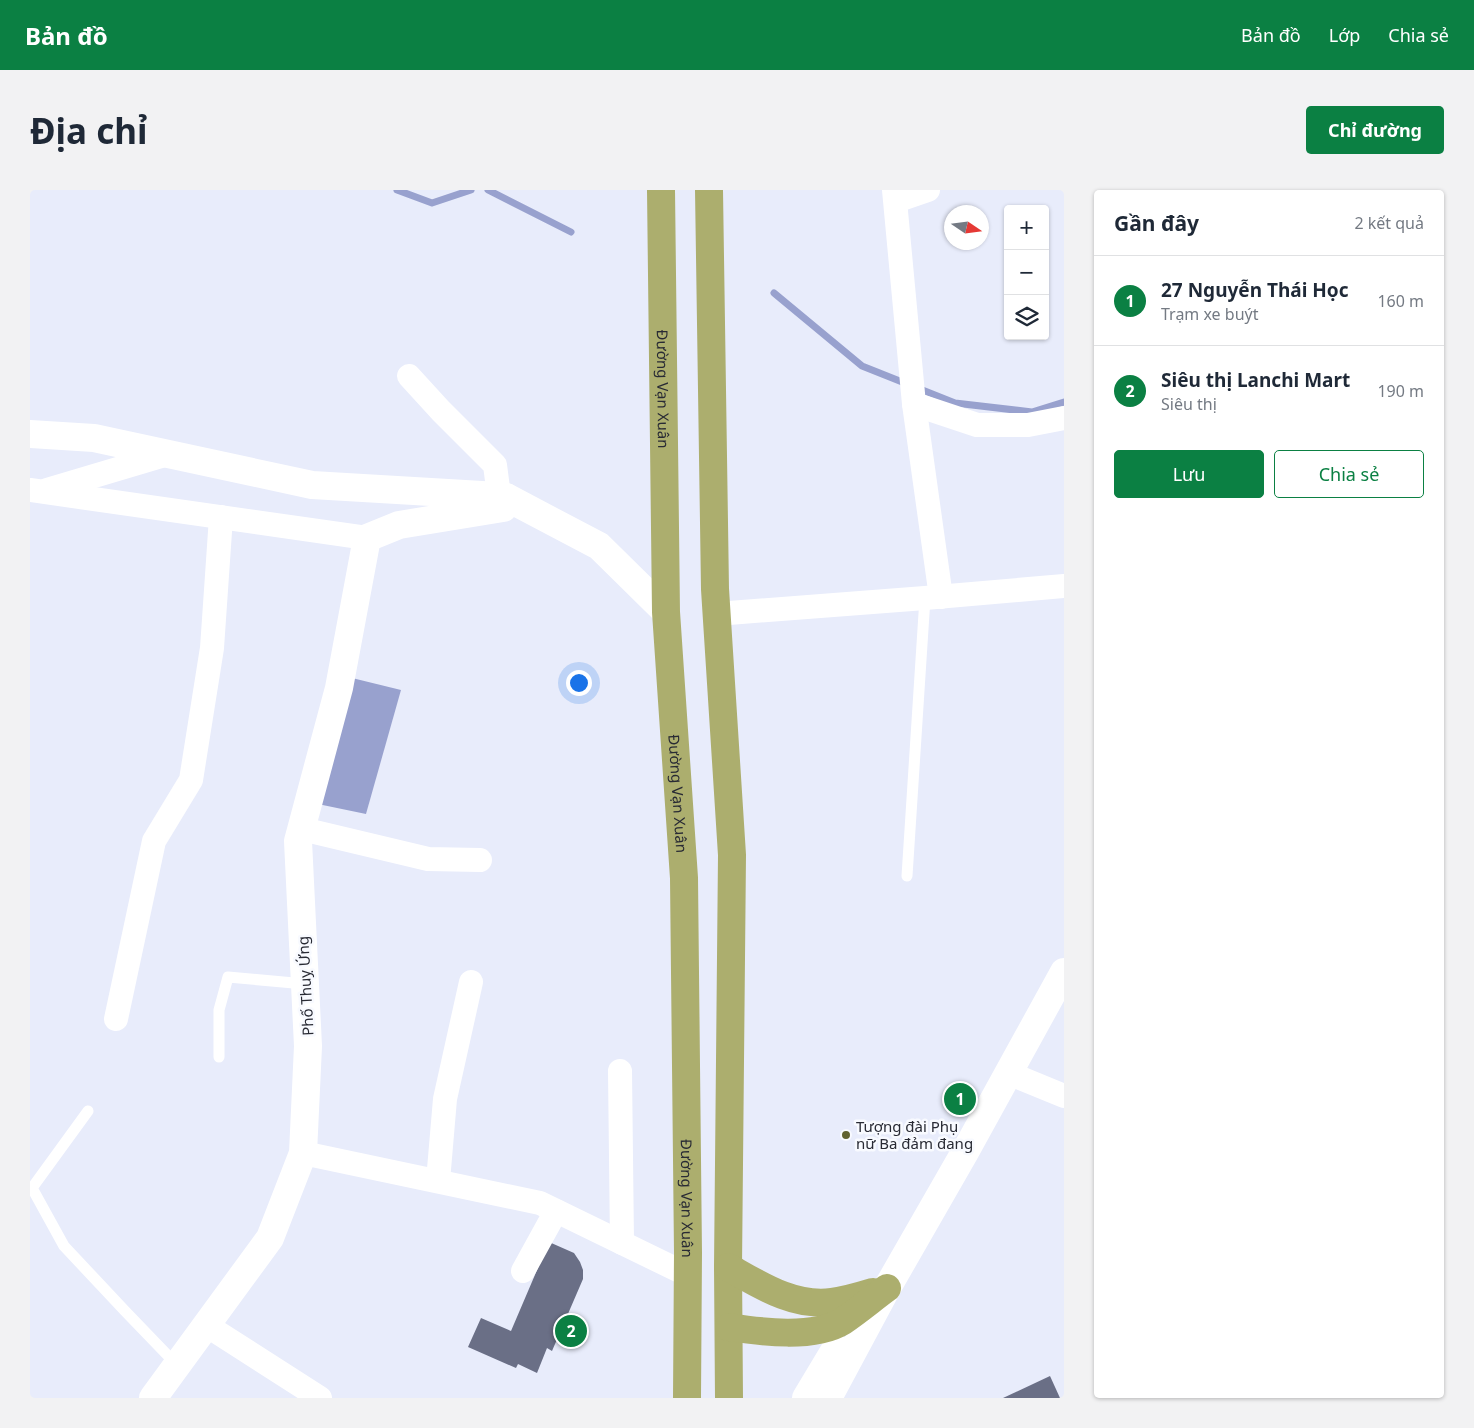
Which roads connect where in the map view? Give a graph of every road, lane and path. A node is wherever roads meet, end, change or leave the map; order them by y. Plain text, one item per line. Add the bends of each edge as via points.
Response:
1 (661, 190) edge
2 (709, 190) edge
3 (928, 190) edge
4 (895, 196) edge
5 (409, 376) dead end
6 (914, 404) junction
7 (1064, 418) edge
8 (30, 434) edge
9 (168, 454) junction
10 (35, 491) edge
11 (502, 496) junction
12 (221, 517) junction
13 (368, 538) junction
14 (1064, 586) edge
15 (933, 598) junction
16 (666, 612) junction
17 (716, 614) junction
18 (302, 829) junction
19 (480, 860) dead end
20 (906, 876) dead end
21 (1064, 972) edge
22 (471, 982) dead end
23 (305, 984) junction
24 (116, 1019) dead end
25 (219, 1057) dead end
26 (620, 1071) dead end
27 (1008, 1073) junction
28 (1064, 1096) edge
29 (88, 1111) dead end
30 (303, 1153) junction
31 (438, 1181) junction
32 (556, 1211) junction
33 (622, 1243) junction
34 (728, 1267) junction
35 (523, 1271) dead end
36 (688, 1275) junction
37 (887, 1288) junction
38 (206, 1325) junction
39 (729, 1327) junction
40 (177, 1365) junction
41 (153, 1398) edge
42 (320, 1398) edge
43 (687, 1398) edge
44 (729, 1398) edge
45 (806, 1398) edge
46 (828, 1398) edge

1 - 16 highway, Đường Vạn Xuân
2 - 17 highway
3 - 4 street
4 - 6 street
5 - 11 street via 495,465
6 - 7 street via 977,425 1028,426
6 - 15 street
8 - 9 main road via 94,438
9 - 10 street
9 - 11 main road via 312,485
10 - 12 street
11 - 13 main road via 503,508 399,525
11 - 16 main road via 599,546
12 - 13 street
12 - 24 street via 212,648 191,780 154,841
13 - 18 main road, Phố Thuỵ Ứng via 339,688
14 - 15 street
15 - 17 street
15 - 20 lane
16 - 36 highway, Đường Vạn Xuân via 684,878
17 - 34 highway via 732,855
18 - 19 street via 428,859
18 - 23 main road, Phố Thuỵ Ứng via 298,841
21 - 27 main road
22 - 31 street via 445,1099
23 - 25 lane via 228,978 219,1010
23 - 30 main road, Phố Thuỵ Ứng via 308,1046
26 - 33 street
27 - 28 street
27 - 37 main road
29 - 40 lane via 32,1188 64,1246
30 - 31 street
30 - 38 main road, Phố Thuỵ Ứng via 270,1238
31 - 32 street via 540,1203
32 - 33 street
32 - 35 street
33 - 36 street
34 - 37 highway via 768,1290 799,1301 831,1302
34 - 39 highway
36 - 43 highway, Đường Vạn Xuân
37 - 39 highway via 842,1322 820,1329 763,1332
37 - 45 main road via 849,1327
37 - 46 main road
38 - 40 main road, Phố Thuỵ Ứng
38 - 42 street
39 - 44 highway
40 - 41 main road, Phố Thuỵ Ứng

